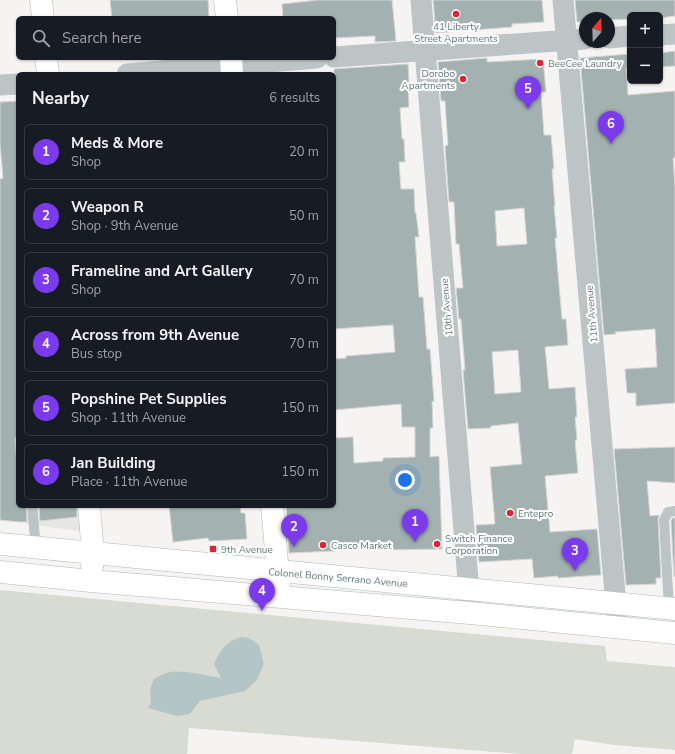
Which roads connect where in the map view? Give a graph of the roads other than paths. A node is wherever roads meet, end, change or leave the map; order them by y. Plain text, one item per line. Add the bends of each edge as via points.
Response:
1 (41, 0) edge
2 (225, 0) edge
3 (421, 0) edge
4 (563, 0) edge
5 (42, 16) edge
6 (227, 16) edge
7 (675, 34) edge
8 (663, 35) edge
9 (627, 36) edge
10 (615, 37) edge
11 (576, 40) edge
12 (426, 50) junction
13 (336, 57) edge
14 (46, 60) edge
15 (296, 60) edge
16 (232, 66) edge
17 (48, 72) edge
18 (153, 72) edge
19 (16, 84) edge
20 (0, 86) edge
21 (32, 508) edge
22 (89, 508) edge
23 (272, 508) edge
24 (675, 511) edge
25 (0, 544) edge
26 (36, 548) junction
27 (93, 553) junction
28 (278, 571) junction
29 (0, 572) edge
30 (91, 581) junction
31 (469, 589) junction
32 (280, 597) junction
33 (617, 604) junction
34 (672, 609) edge
35 (470, 613) junction
36 (618, 628) junction
37 (675, 633) edge

1 - 5 main road
2 - 6 main road
3 - 12 street, 10th Avenue
4 - 11 street, 11th Avenue
7 - 8 street
9 - 10 street
11 - 12 street
11 - 33 street, 11th Avenue
12 - 13 street
12 - 31 street, 10th Avenue
14 - 17 main road
15 - 16 street
16 - 18 street
19 - 20 street
21 - 26 lane
22 - 27 main road
23 - 28 main road
24 - 34 lane via 668,512 664,520
25 - 26 main road, Colonel Bonny Serrano Avenue
26 - 27 main road, Colonel Bonny Serrano Avenue
27 - 28 main road, Colonel Bonny Serrano Avenue
27 - 30 main road
28 - 31 main road, Colonel Bonny Serrano Avenue
28 - 32 main road
29 - 30 main road
30 - 32 main road
31 - 33 main road, Colonel Bonny Serrano Avenue
31 - 35 street, 10th Avenue
32 - 35 main road
33 - 34 main road, Colonel Bonny Serrano Avenue
33 - 36 street, 11th Avenue
35 - 36 main road
36 - 37 main road

